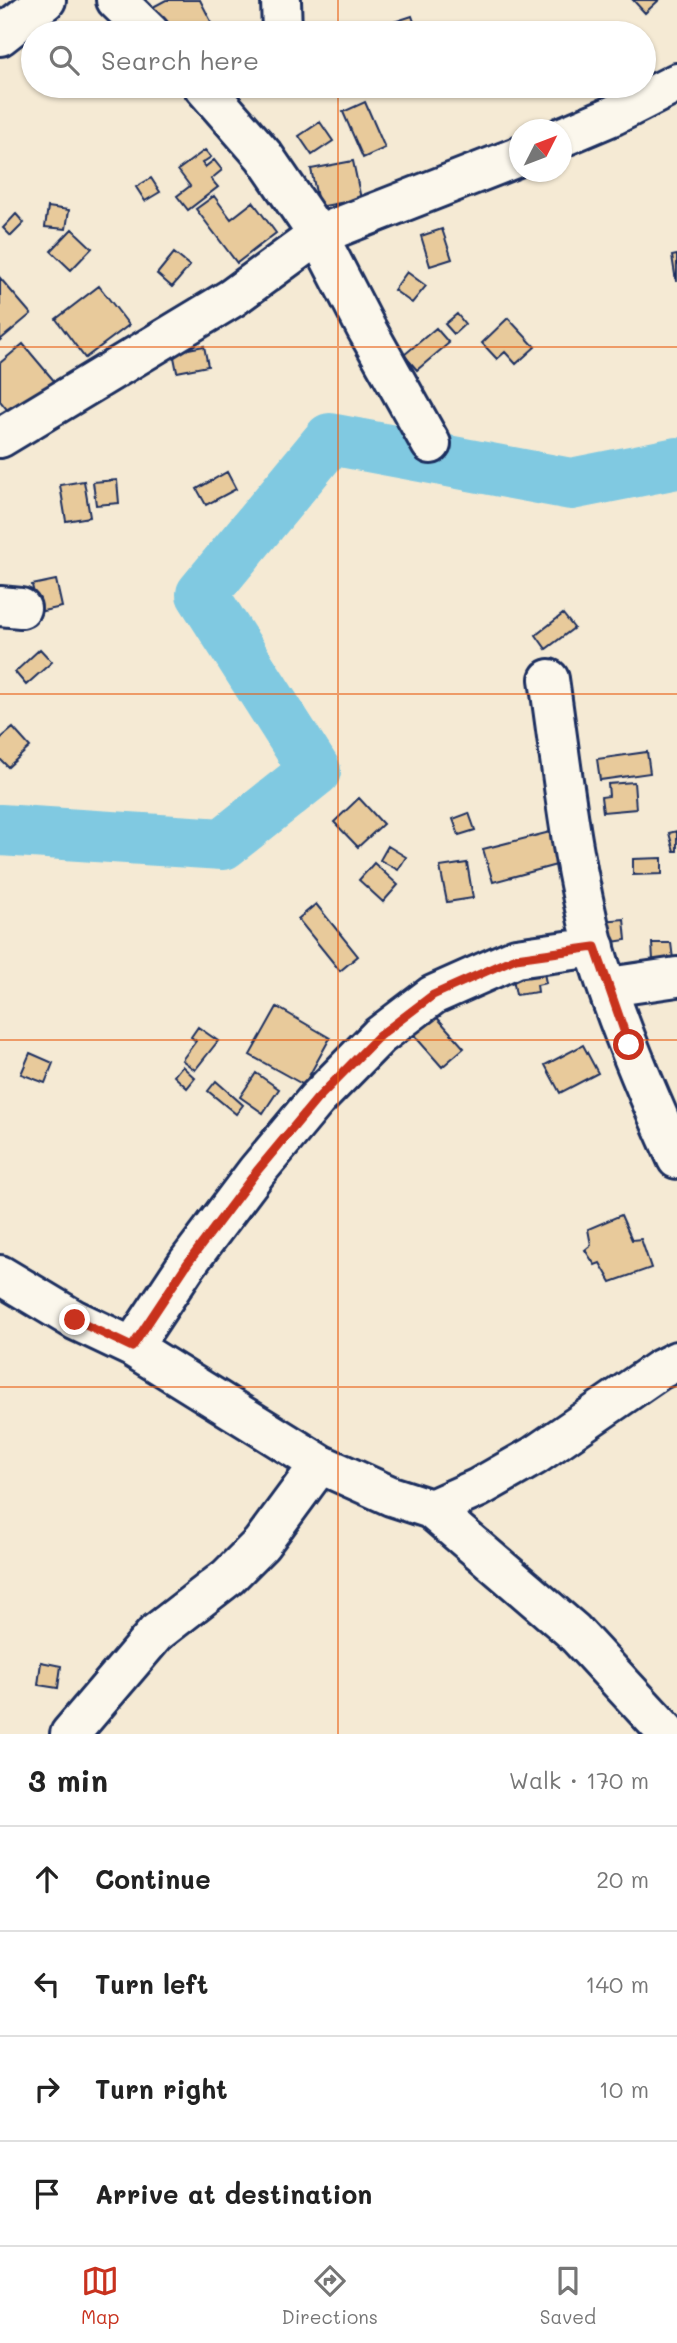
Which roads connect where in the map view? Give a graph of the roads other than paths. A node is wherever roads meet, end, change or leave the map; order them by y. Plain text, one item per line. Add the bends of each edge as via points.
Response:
1 (46, 0) edge
2 (117, 0) edge
3 (281, 0) edge
4 (138, 21) edge
5 (282, 21) edge
6 (0, 36) edge
7 (677, 83) edge
8 (656, 94) edge
9 (224, 98) edge
10 (647, 98) edge
11 (572, 134) edge
12 (509, 160) edge
13 (318, 234) junction
14 (0, 438) edge
15 (431, 444) dead end
16 (550, 679) dead end
17 (595, 947) junction
18 (677, 977) edge
19 (609, 987) junction
20 (677, 1159) edge
21 (0, 1275) edge
22 (132, 1347) junction
23 (677, 1361) edge
24 (320, 1464) junction
25 (431, 1509) junction
26 (70, 1734) edge
27 (668, 1734) edge

1 - 6 street
2 - 4 street
3 - 5 street
7 - 8 street
9 - 13 street
10 - 11 street
12 - 13 street
13 - 14 street via 232,298
13 - 15 street
16 - 17 street via 576,863
17 - 19 street
17 - 22 street via 516,958 433,995 379,1036 317,1099 257,1171
18 - 19 street
19 - 20 street
21 - 22 street via 75,1320
22 - 24 street
23 - 25 street via 534,1456
24 - 25 street
24 - 26 street via 261,1544 228,1577 156,1633
25 - 27 street via 573,1631

